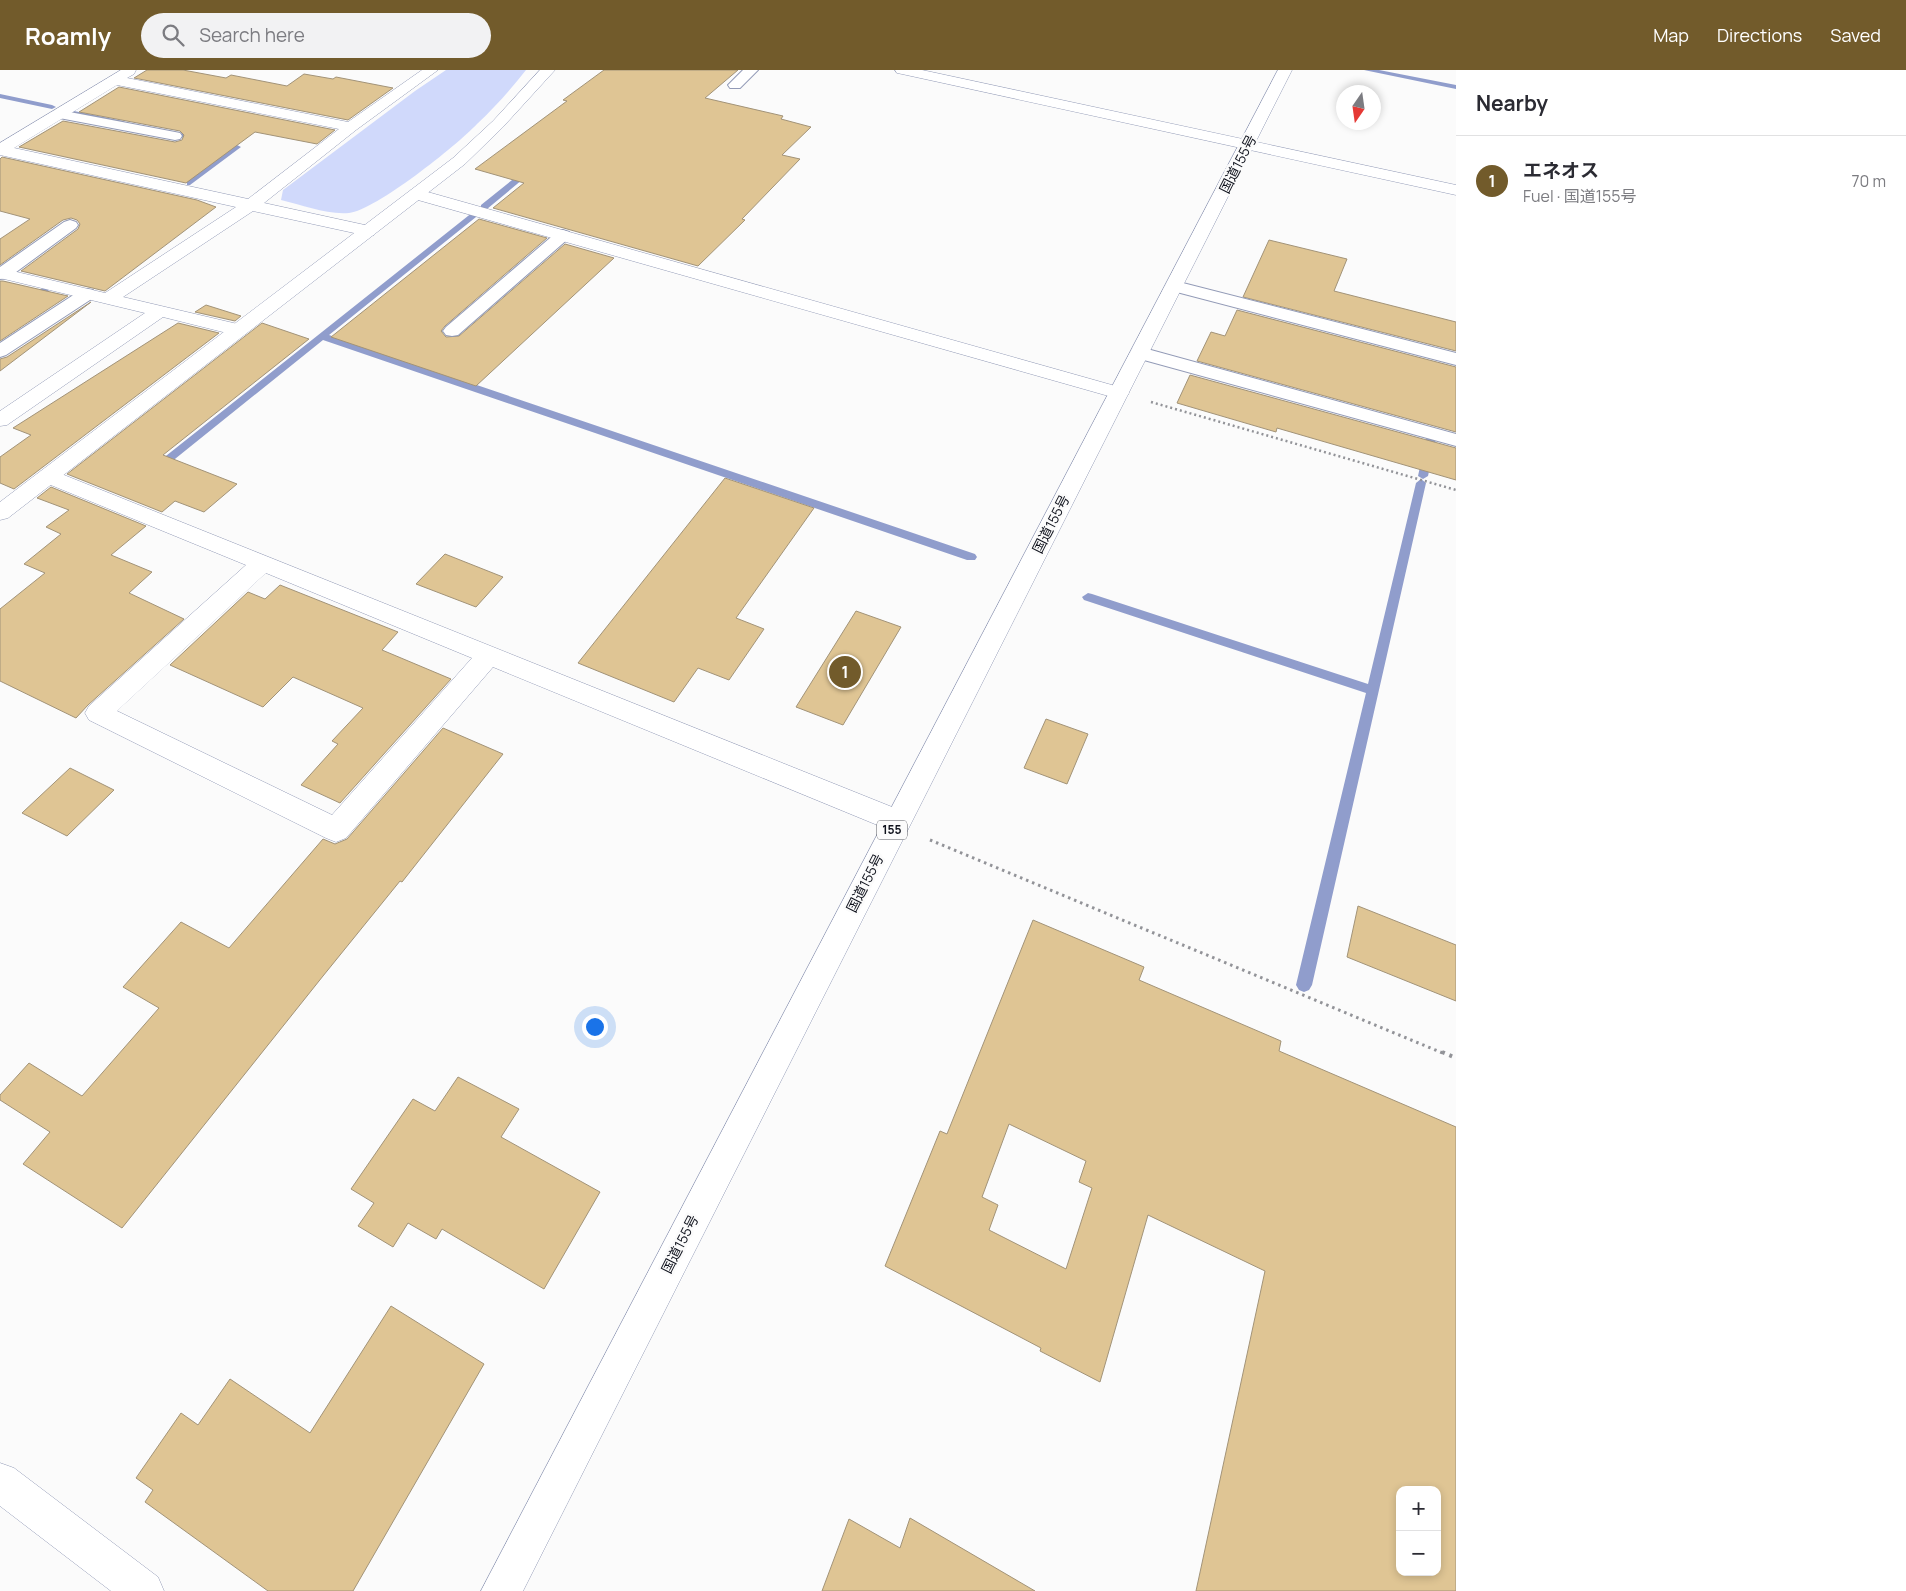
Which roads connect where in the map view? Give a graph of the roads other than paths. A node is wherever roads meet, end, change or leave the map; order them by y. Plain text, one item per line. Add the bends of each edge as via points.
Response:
1 (130, 70) edge
2 (431, 70) edge
3 (548, 70) edge
4 (751, 70) edge
5 (902, 70) edge
6 (1286, 70) edge
7 (114, 80) junction
8 (735, 84) dead end
9 (59, 114) junction
10 (351, 127) junction
11 (175, 136) dead end
12 (1248, 144) junction
13 (0, 150) edge
14 (1456, 190) edge
15 (417, 194) junction
16 (251, 205) junction
17 (70, 225) dead end
18 (368, 231) junction
19 (562, 235) junction
20 (1, 273) edge
21 (1175, 286) junction
22 (88, 294) junction
23 (108, 299) junction
24 (160, 311) junction
25 (239, 330) junction
26 (452, 331) dead end
27 (0, 351) edge
28 (1140, 353) junction
29 (1456, 359) edge
30 (1119, 393) junction
31 (0, 420) edge
32 (1456, 440) edge
33 (49, 476) junction
34 (0, 513) edge
35 (263, 563) junction
36 (489, 655) junction
37 (896, 823) junction
38 (0, 1482) edge
39 (144, 1591) edge
40 (502, 1591) edge

1 - 7 main road
2 - 10 main road
3 - 15 main road via 459,161
4 - 8 lane
5 - 12 main road
6 - 12 main road, 国道155号 / 155
7 - 9 main road
7 - 10 main road
9 - 11 lane
9 - 13 main road
10 - 16 main road
12 - 14 main road
12 - 21 main road, 国道155号 / 155
13 - 16 main road
15 - 18 main road
15 - 19 main road
16 - 18 main road
16 - 23 main road
17 - 20 lane
18 - 25 main road
19 - 26 lane
19 - 30 main road
20 - 22 main road
21 - 28 main road, 国道155号 / 155
21 - 29 lane
22 - 23 main road
22 - 27 lane
23 - 24 main road
24 - 25 main road
24 - 31 main road
25 - 33 main road
28 - 30 main road, 国道155号 / 155
28 - 32 lane
30 - 37 main road, 国道155号 / 155
33 - 34 main road
33 - 35 main road
35 - 36 main road
35 - 36 main road via 98,713 336,830
36 - 37 main road
37 - 40 main road, 国道155号 / 155
38 - 39 main road

